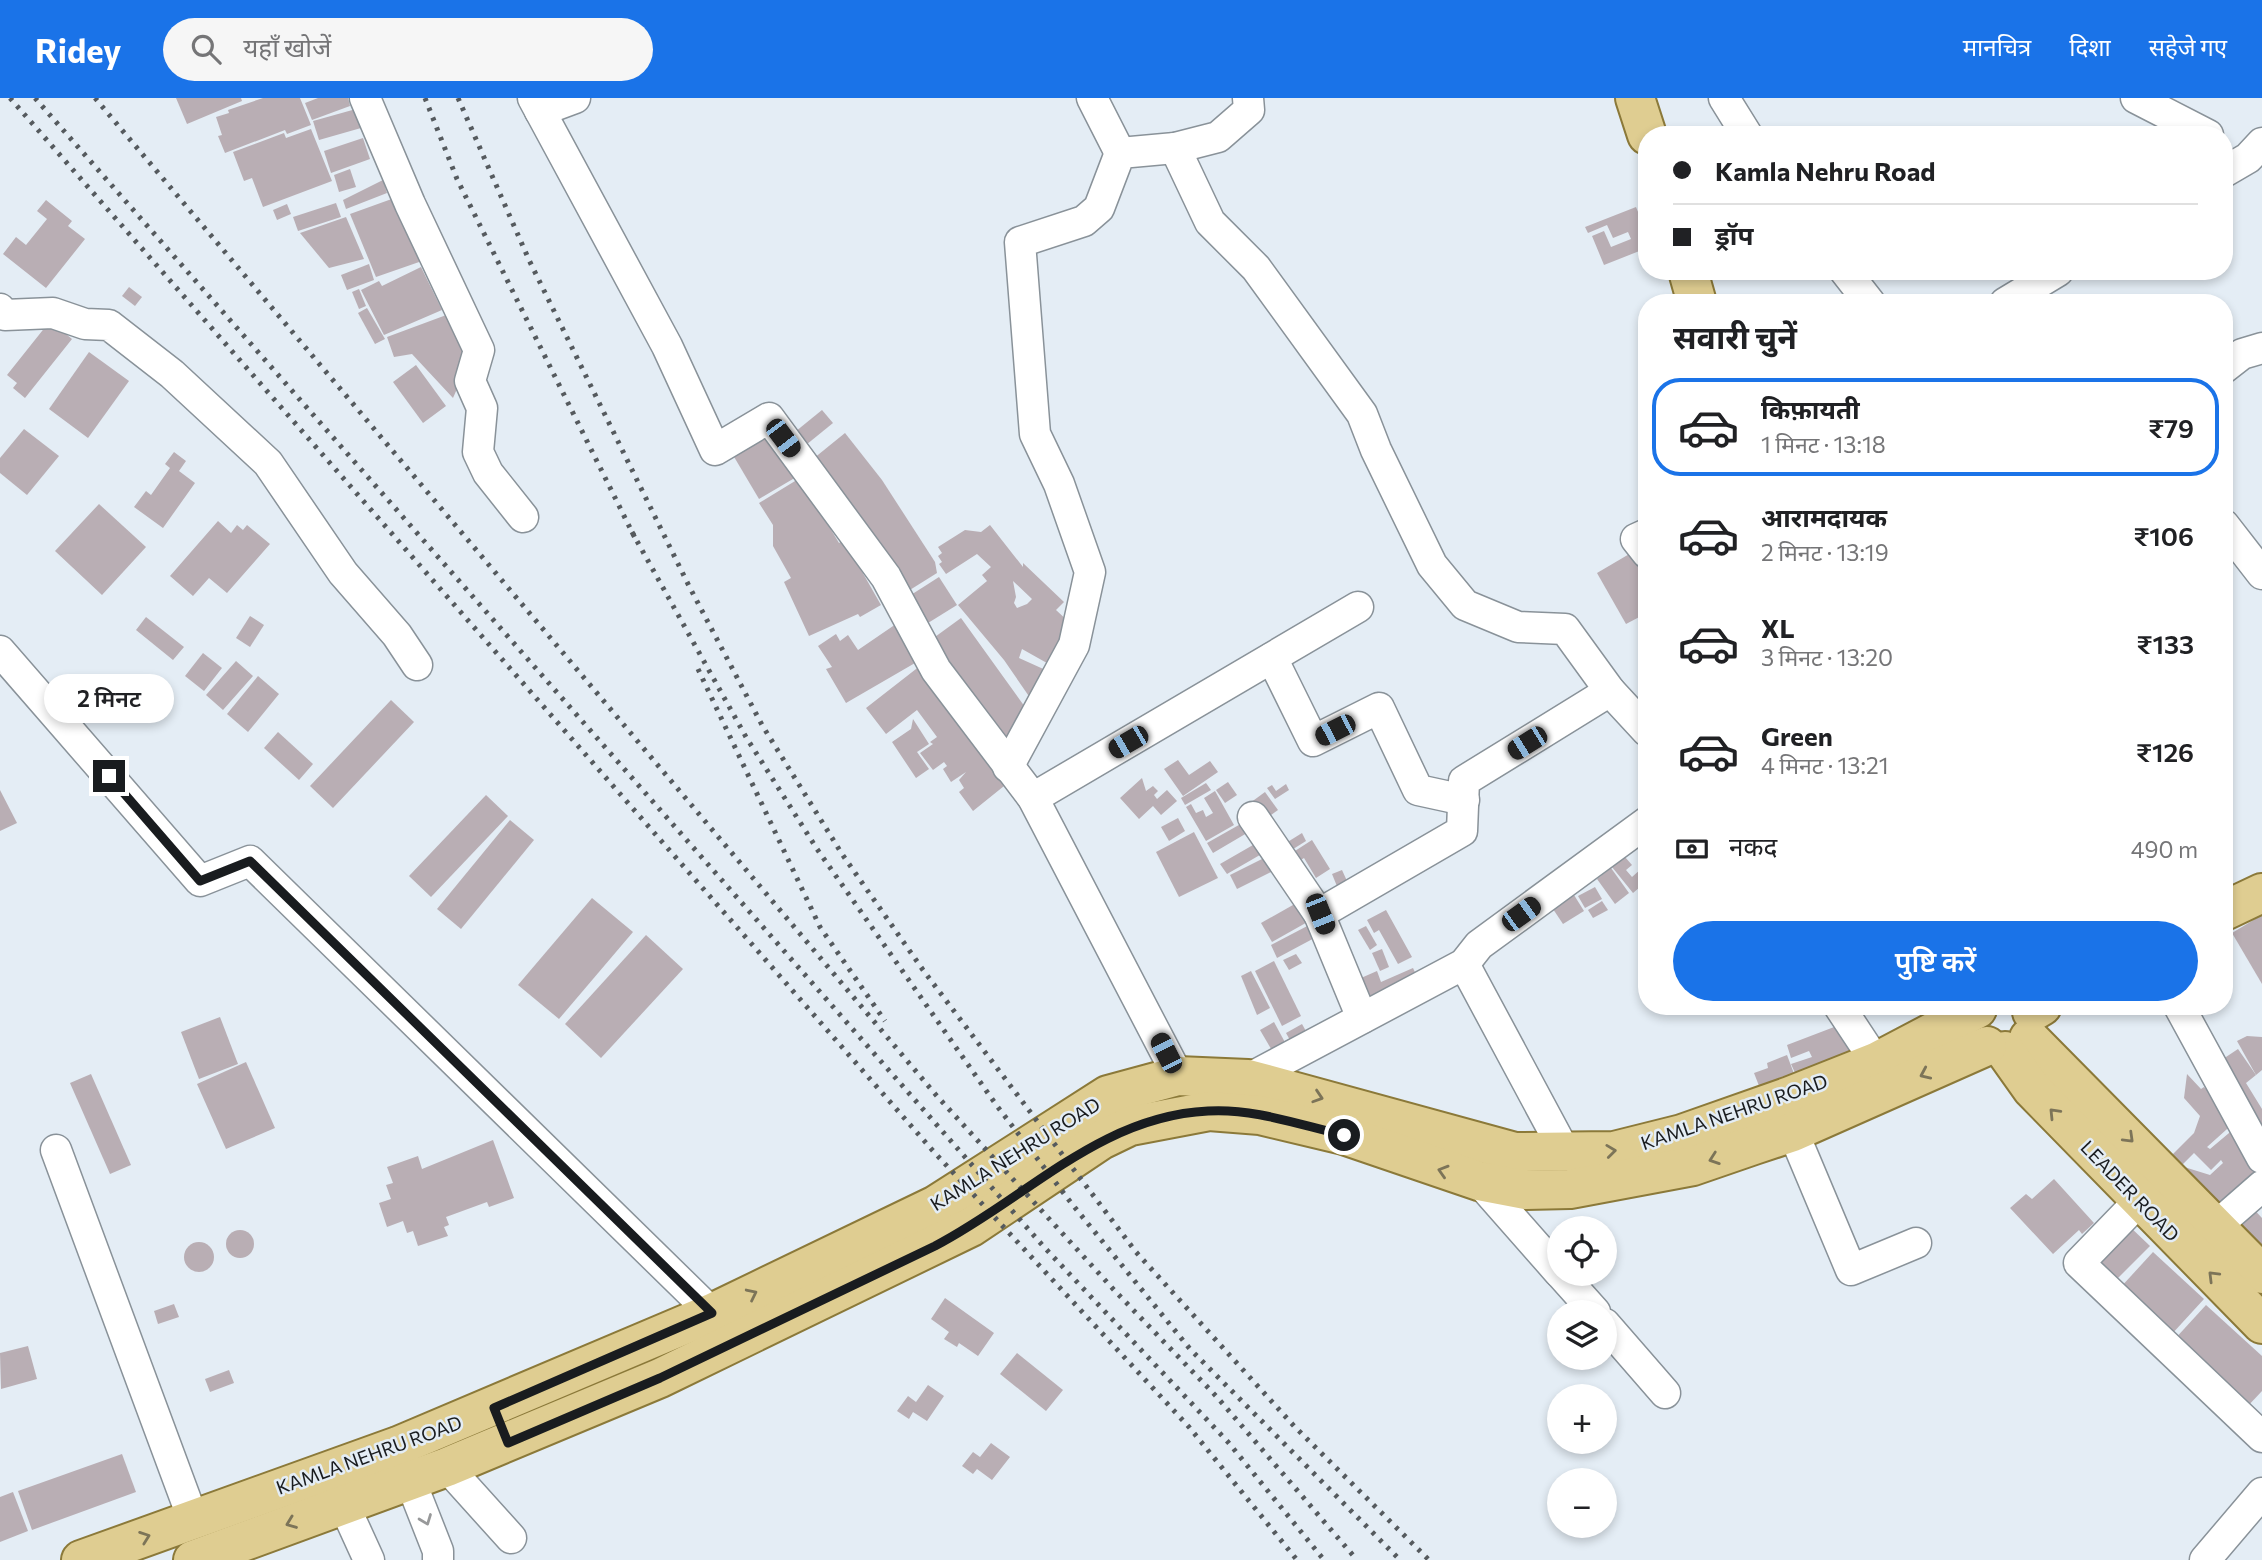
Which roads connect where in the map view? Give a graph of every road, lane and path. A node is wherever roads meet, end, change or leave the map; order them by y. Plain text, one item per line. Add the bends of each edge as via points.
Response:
1 (365, 98) edge
2 (575, 98) edge
3 (1092, 98) edge
4 (1248, 98) edge
5 (1635, 98) edge
6 (1724, 98) edge
7 (2136, 98) edge
8 (536, 105) edge
9 (1644, 126) edge
10 (1741, 126) edge
11 (2190, 126) edge
12 (1175, 148) junction
13 (1120, 153) junction
14 (1852, 280) edge
15 (2043, 280) edge
16 (1863, 294) edge
17 (2021, 294) edge
18 (0, 309) edge
19 (2262, 348) edge
20 (2233, 361) edge
21 (523, 517) dead end
22 (2233, 537) edge
23 (2262, 574) edge
24 (1358, 607) dead end
25 (0, 651) edge
26 (1272, 658) junction
27 (417, 665) dead end
28 (1610, 691) junction
29 (1638, 721) edge
30 (1007, 767) junction
31 (1033, 798) junction
32 (1464, 800) junction
33 (1253, 817) dead end
34 (1638, 829) edge
35 (2262, 893) edge
36 (2233, 907) edge
37 (1320, 914) junction
38 (1464, 964) junction
39 (1845, 1015) edge
40 (1965, 1015) edge
41 (1977, 1015) edge
42 (2184, 1015) edge
43 (1362, 1018) junction
44 (2021, 1027) edge
45 (1876, 1062) junction
46 (1178, 1076) junction
47 (1248, 1079) junction
48 (1793, 1132) junction
49 (56, 1150) dead end
50 (1566, 1154) junction
51 (2262, 1158) edge
52 (1479, 1181) junction
53 (2262, 1186) edge
54 (2139, 1201) junction
55 (2215, 1227) junction
56 (1916, 1243) dead end
57 (1547, 1258) edge
58 (2262, 1274) edge
59 (1572, 1286) edge
60 (1584, 1300) edge
61 (712, 1313) junction
62 (2262, 1324) edge
63 (1617, 1338) edge
64 (1665, 1393) dead end
65 (494, 1408) junction
66 (2262, 1437) edge
67 (508, 1443) junction
68 (404, 1464) junction
69 (447, 1467) junction
70 (2262, 1493) edge
71 (343, 1503) junction
72 (193, 1519) junction
73 (511, 1538) dead end
74 (81, 1560) edge
75 (192, 1560) edge
76 (369, 1560) edge
77 (438, 1560) edge
78 (2205, 1560) edge

1 - 21 street via 479,350 470,382 482,408 478,452
2 - 8 street
3 - 13 street
4 - 12 street via 1249,110 1218,137
5 - 9 main road
6 - 10 street
7 - 11 street
8 - 30 street via 667,346 715,450 769,418 886,577 936,670
12 - 13 street
12 - 28 street via 1209,222 1256,268 1362,414 1432,565 1465,605 1518,628 1565,629
13 - 30 street via 1099,208 1084,221 1020,242 1035,434 1059,484 1090,572 1074,645
14 - 16 street
15 - 17 street
18 - 27 street via 5,315 53,313 85,324 109,325 172,374 268,463 343,573
19 - 20 street
22 - 23 street
24 - 26 street
25 - 61 street via 200,881 250,861
26 - 31 street
26 - 32 street via 1314,741 1379,708 1418,790
28 - 29 street
28 - 32 street via 1464,781
30 - 31 street
31 - 46 street
32 - 37 street via 1462,831
33 - 37 street
34 - 38 street via 1479,945
35 - 36 main road
37 - 43 street
38 - 43 street
38 - 50 street
39 - 45 street
40 - 45 main road, KAMLA NEHRU ROAD
41 - 44 main road via 1975,1030
42 - 51 street
43 - 47 street
44 -> 48 main road, KAMLA NEHRU ROAD
54 -> 44 main road, LEADER ROAD via 2032,1089
44 -> 55 main road, LEADER ROAD
50 -> 45 main road, KAMLA NEHRU ROAD via 1614,1152 1682,1134
46 - 47 main road, KAMLA NEHRU ROAD
61 -> 46 main road, KAMLA NEHRU ROAD via 936,1205 1108,1095
47 -> 50 main road, KAMLA NEHRU ROAD via 1472,1142 1515,1152
48 -> 52 main road, KAMLA NEHRU ROAD via 1693,1166 1620,1182 1526,1189
48 - 56 street via 1851,1270
49 - 72 street
52 - 57 street
52 -> 67 main road, KAMLA NEHRU ROAD via 1344,1135 1260,1115 1209,1111 1130,1126 935,1246 660,1378
53 - 55 street
62 -> 54 main road, LEADER ROAD
54 - 66 street via 2079,1263
55 - 58 main road, LEADER ROAD
59 - 60 street
61 - 65 main road, KAMLA NEHRU ROAD
63 - 64 street
65 - 67 main road
65 - 68 main road, KAMLA NEHRU ROAD
67 - 69 main road, KAMLA NEHRU ROAD
68 - 69 main road, KAMLA NEHRU ROAD
68 - 71 main road, KAMLA NEHRU ROAD
68 - 72 main road, KAMLA NEHRU ROAD
68 -> 77 street
69 - 73 street
70 - 78 street
71 -> 75 main road, KAMLA NEHRU ROAD
71 - 76 street
74 -> 72 main road, KAMLA NEHRU ROAD

